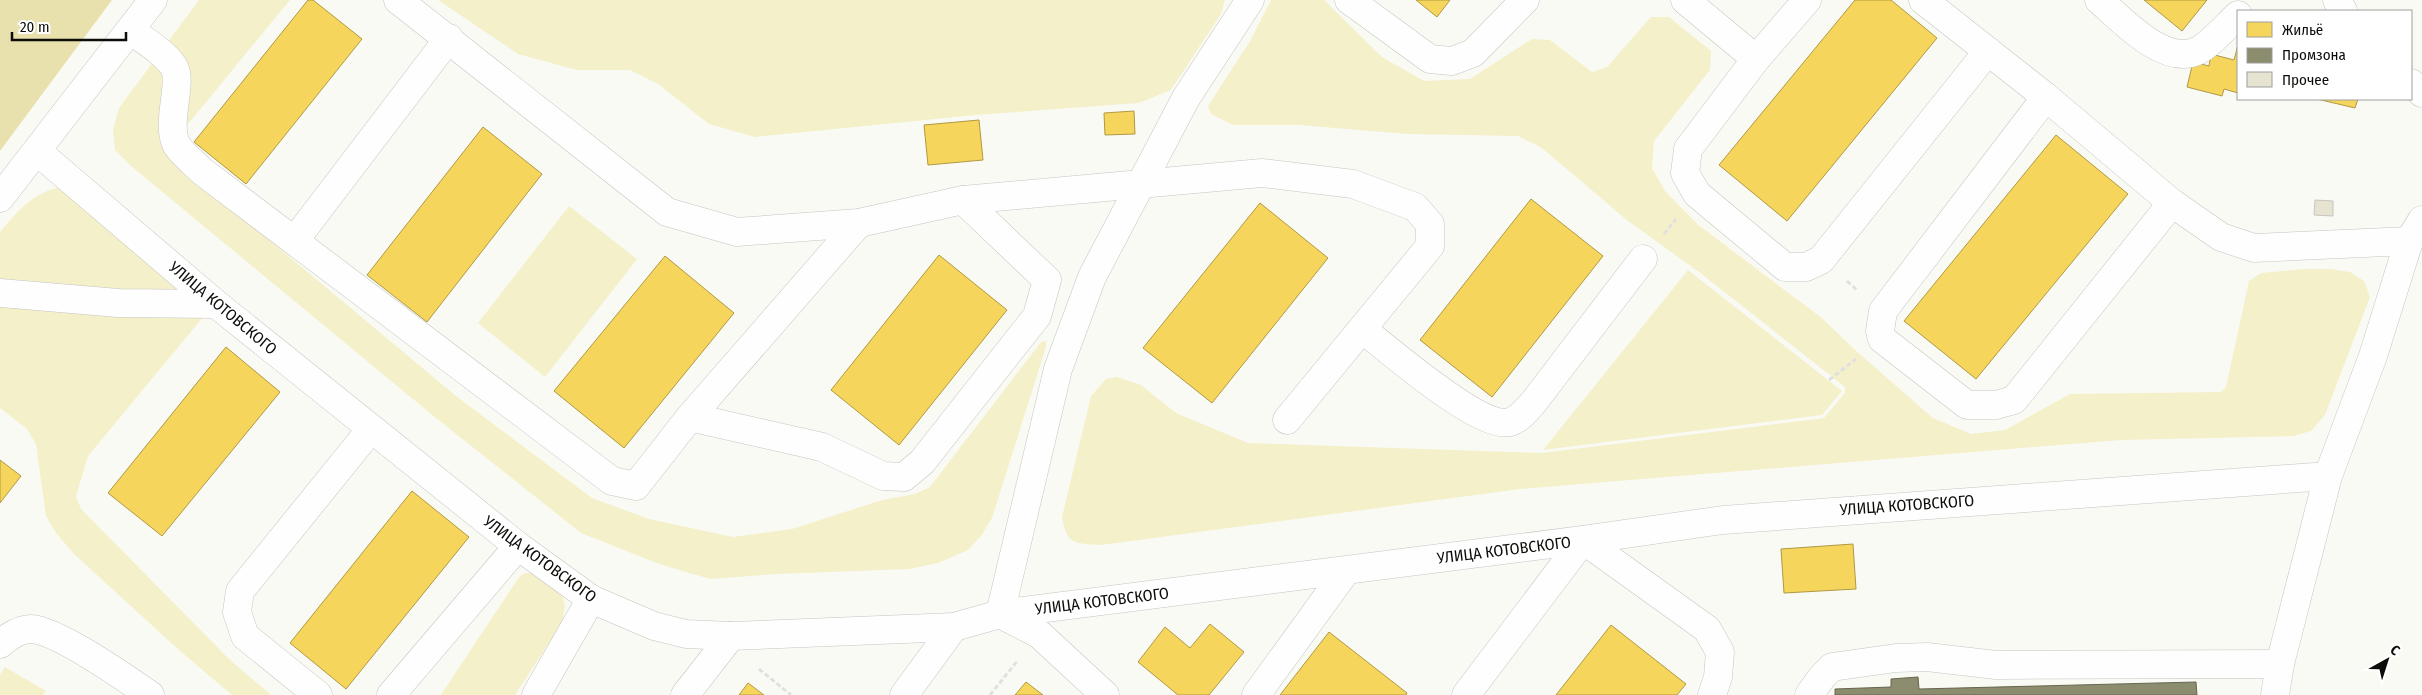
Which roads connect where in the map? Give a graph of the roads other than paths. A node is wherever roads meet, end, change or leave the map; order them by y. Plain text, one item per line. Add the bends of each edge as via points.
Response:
1 (152, 0) edge
2 (398, 0) edge
3 (1250, 0) edge
4 (1349, 0) edge
5 (1524, 0) edge
6 (1685, 0) edge
7 (1807, 0) edge
8 (1923, 0) edge
9 (2099, 0) edge
10 (2256, 0) edge
11 (2244, 10) edge
12 (2237, 16) edge
13 (130, 30) junction
14 (449, 38) junction
15 (1988, 51) junction
16 (1756, 59) junction
17 (2412, 84) edge
18 (2422, 93) edge
19 (2046, 97) junction
20 (38, 152) junction
21 (1141, 182) junction
22 (0, 198) edge
23 (962, 200) junction
24 (2172, 203) junction
25 (859, 222) junction
26 (2415, 230) edge
27 (295, 240) junction
28 (1643, 259) road end
29 (0, 293) edge
30 (216, 304) junction
31 (1037, 316) junction
32 (1075, 320) junction
33 (1362, 329) junction
34 (690, 417) junction
35 (1287, 420) dead end
36 (371, 429) junction
37 (2328, 476) junction
38 (1583, 540) junction
39 (518, 546) junction
40 (1346, 571) junction
41 (591, 599) junction
42 (1000, 614) junction
43 (954, 627) junction
44 (732, 636) junction
45 (0, 644) edge
46 (2280, 664) junction
47 (150, 695) edge
48 (318, 695) edge
49 (391, 695) edge
50 (536, 695) edge
51 (685, 695) edge
52 (904, 695) edge
53 (1105, 695) edge
54 (1256, 695) edge
55 (1466, 695) edge
56 (1712, 695) edge
57 (1809, 695) edge
58 (2275, 695) edge

1 - 13 street
2 - 14 street
3 - 21 street via 1186,98
4 - 5 street via 1430,59 1452,61 1473,53
6 - 16 street
7 - 16 street
8 - 15 street
9 - 12 street via 2149,43 2179,54 2198,51
10 - 11 street
13 - 20 street
13 - 27 street via 167,58 176,70 172,117 176,144 203,172
14 - 25 street via 667,212 737,232
14 - 27 street
15 - 16 street via 1821,260 1806,268 1785,267 1697,194 1685,173 1688,149
15 - 19 street
17 - 18 street
19 - 24 street
19 - 24 street via 1883,311 1882,339 1967,405 1996,405 2014,400
20 - 22 street
20 - 30 street, УЛИЦА КОТОВСКОГО
21 - 23 street
21 - 32 street via 1092,277
21 - 33 street via 1262,173 1353,184 1414,207 1430,224 1430,246
23 - 25 street
23 - 31 street via 1047,280
24 - 26 street via 2221,237 2254,248
25 - 34 street
26 - 37 street
27 - 34 street via 612,481 636,486
28 - 33 street via 1533,403 1510,422 1493,422 1468,410
29 - 30 street via 118,303
30 - 36 street, УЛИЦА КОТОВСКОГО
31 - 32 street
31 - 34 street via 922,462 904,477 883,476 822,447
32 - 42 street via 1058,369
33 - 35 street
36 - 39 street, УЛИЦА КОТОВСКОГО
36 - 48 street via 240,591 237,612 245,636
37 - 38 street, УЛИЦА КОТОВСКОГО via 1800,513 1723,520
37 - 46 street
38 - 40 street, УЛИЦА КОТОВСКОГО
38 - 55 street
38 - 56 street via 1707,629 1720,652 1718,677
39 - 41 street, УЛИЦА КОТОВСКОГО
39 - 49 street
40 - 42 street, УЛИЦА КОТОВСКОГО
40 - 54 street
41 - 44 street, УЛИЦА КОТОВСКОГО via 654,626 686,634
41 - 50 street
42 - 43 street, УЛИЦА КОТОВСКОГО
42 - 53 street via 1039,634
43 - 44 street, УЛИЦА КОТОВСКОГО
43 - 52 street
44 - 51 street
45 - 47 street via 11,635 31,629 99,661
46 - 57 street via 1996,665 1927,657 1896,658 1832,667
46 - 58 street

